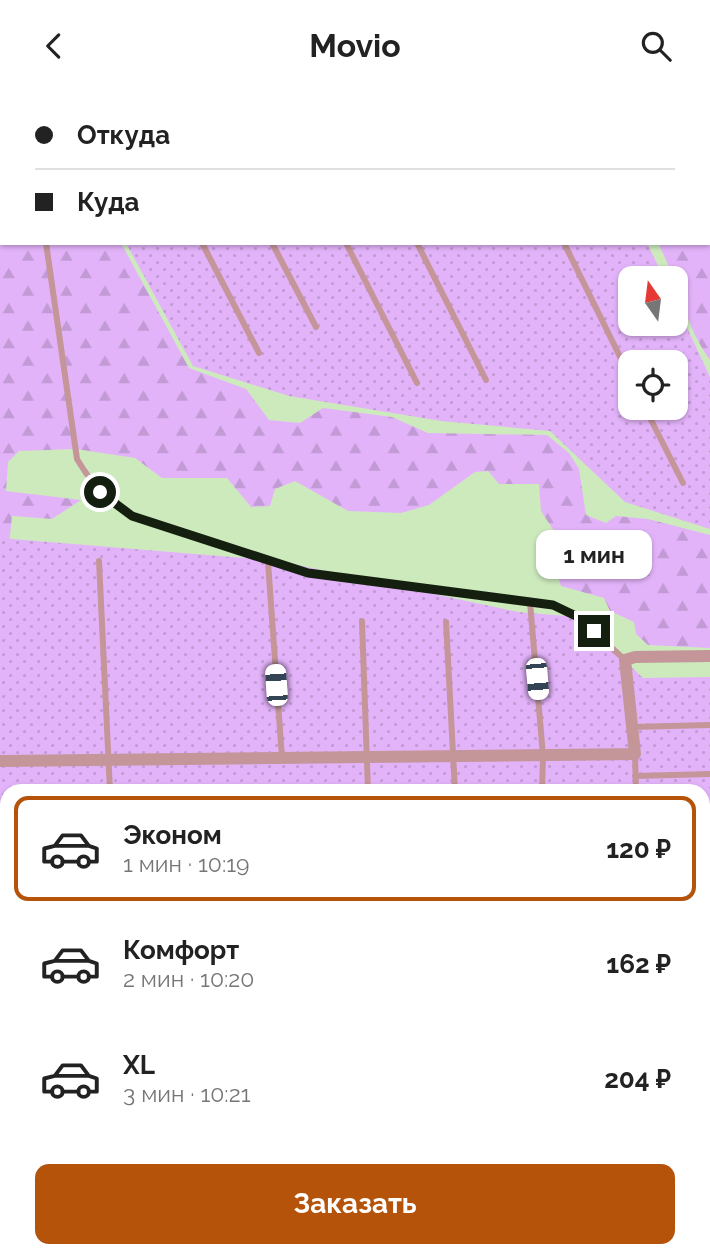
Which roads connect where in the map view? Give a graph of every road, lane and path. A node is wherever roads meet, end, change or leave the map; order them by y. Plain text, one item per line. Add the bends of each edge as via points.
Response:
1 (46, 245) edge
2 (203, 245) edge
3 (273, 245) edge
4 (347, 245) edge
5 (418, 245) edge
6 (565, 245) edge
7 (316, 327) dead end
8 (259, 353) dead end
9 (618, 353) edge
10 (486, 380) dead end
11 (417, 383) dead end
12 (651, 420) edge
13 (683, 484) dead end
14 (99, 561) dead end
15 (268, 562) junction
16 (530, 602) junction
17 (362, 621) dead end
18 (446, 622) dead end
19 (710, 656) edge
20 (625, 660) junction
21 (710, 725) edge
22 (631, 727) junction
23 (635, 754) junction
24 (543, 755) junction
25 (454, 756) junction
26 (367, 757) junction
27 (282, 758) junction
28 (110, 760) junction
29 (0, 761) edge
30 (710, 774) edge
31 (635, 776) junction
32 (110, 784) edge
33 (368, 784) edge
34 (454, 784) edge
35 (542, 784) edge
36 (636, 784) edge

1 - 15 lane via 76,459 87,476 132,516
2 - 8 lane
3 - 7 lane
4 - 11 lane
5 - 10 lane
6 - 9 lane
12 - 13 lane
14 - 28 lane
15 - 16 lane via 308,573
15 - 27 lane
16 - 20 lane via 553,605 578,617
16 - 24 lane
17 - 26 lane
18 - 25 lane
19 - 20 street
20 - 22 street
21 - 22 lane
22 - 23 street
23 - 24 street
23 - 31 lane
24 - 25 street
24 - 35 lane
25 - 26 street
25 - 34 lane
26 - 27 street
26 - 33 lane
27 - 28 street
28 - 29 street
28 - 32 lane
30 - 31 lane
31 - 36 lane

